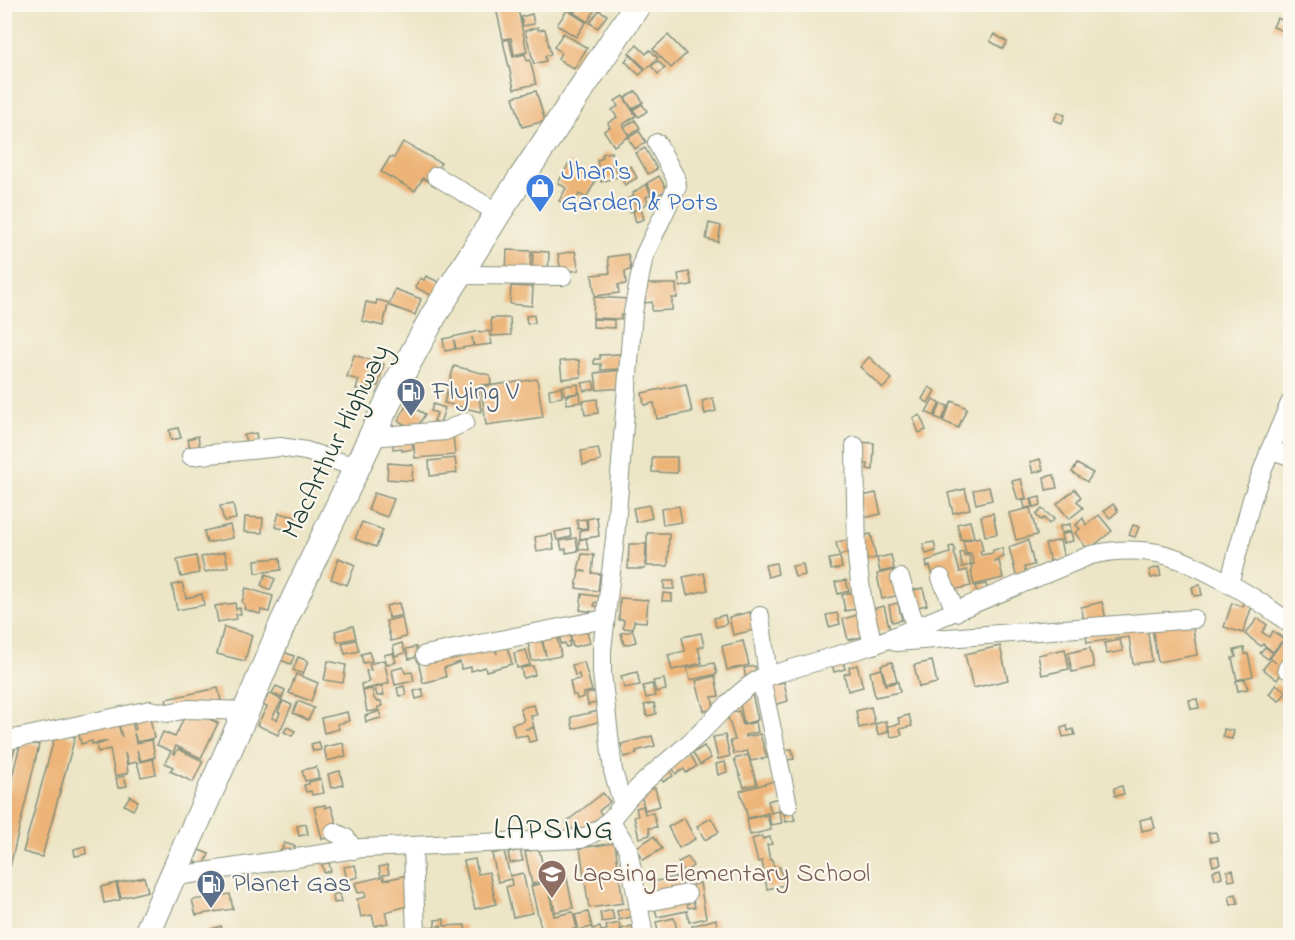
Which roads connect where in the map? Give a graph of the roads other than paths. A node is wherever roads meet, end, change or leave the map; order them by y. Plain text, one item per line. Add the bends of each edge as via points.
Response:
1 (638, 4) edge
2 (657, 143) dead end
3 (436, 176) dead end
4 (498, 213) junction
5 (460, 275) junction
6 (563, 276) dead end
7 (1290, 403) edge
8 (465, 422) dead end
9 (370, 437) junction
10 (855, 446) dead end
11 (1270, 450) junction
12 (191, 456) dead end
13 (1290, 456) edge
14 (355, 467) junction
15 (900, 578) dead end
16 (941, 578) dead end
17 (1228, 584) junction
18 (956, 612) junction
19 (760, 616) dead end
20 (605, 619) junction
21 (1194, 619) dead end
22 (1290, 624) edge
23 (916, 628) junction
24 (874, 644) junction
25 (425, 655) dead end
26 (764, 677) junction
27 (246, 711) junction
28 (4, 741) edge
29 (623, 805) junction
30 (788, 805) dead end
31 (611, 821) junction
32 (334, 832) dead end
33 (413, 846) junction
34 (354, 849) junction
35 (171, 878) junction
36 (687, 894) dead end
37 (638, 904) junction
38 (146, 936) edge
39 (416, 936) edge
40 (644, 936) edge

1 - 4 highway, MacArthur Highway
2 - 20 street via 677,186 644,256 633,312
3 - 4 street
4 - 5 highway, MacArthur Highway
5 - 6 street
5 - 9 highway, MacArthur Highway via 434,315
7 - 11 street
8 - 9 street via 445,431
9 - 14 highway, MacArthur Highway
10 - 24 street via 857,558
11 - 13 street
11 - 17 street
12 - 14 street via 280,447
14 - 27 highway, MacArthur Highway
15 - 23 street
16 - 18 street
17 - 18 street via 1173,556 1116,550 1091,555
17 - 22 street
18 - 23 street
19 - 26 street
20 - 25 street
20 - 29 street via 602,673 613,771
21 - 24 street
23 - 24 street
24 - 26 street
26 - 29 street via 728,703
26 - 30 street
27 - 28 street via 150,710
27 - 35 highway, MacArthur Highway
29 - 31 street
31 - 33 street via 581,839
31 - 37 street via 628,849
32 - 34 street via 346,838
33 - 34 street
33 - 39 street
34 - 35 street
35 - 38 highway, MacArthur Highway
36 - 37 street
37 - 40 street

